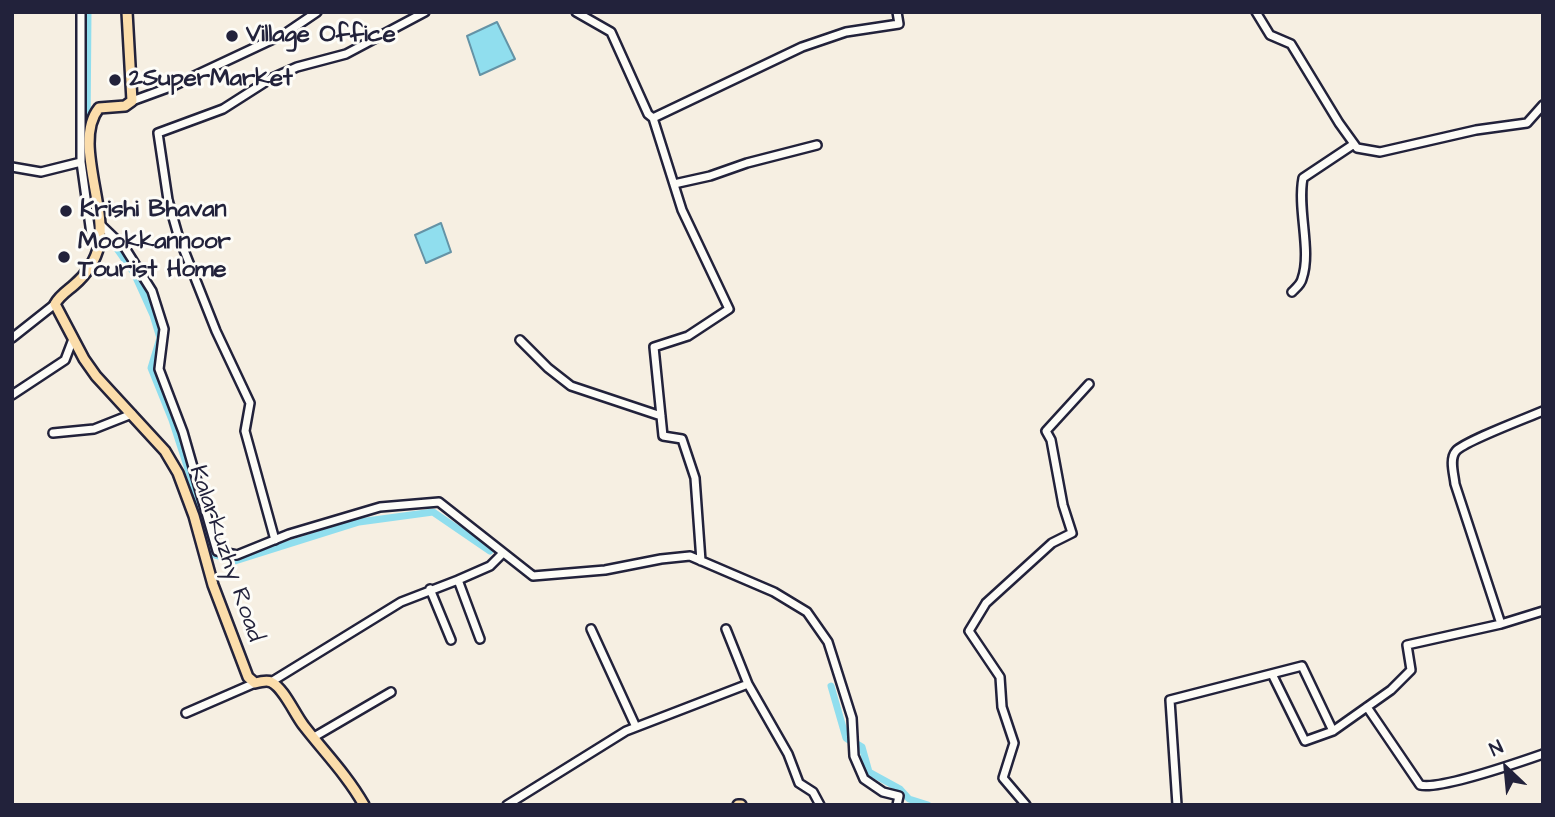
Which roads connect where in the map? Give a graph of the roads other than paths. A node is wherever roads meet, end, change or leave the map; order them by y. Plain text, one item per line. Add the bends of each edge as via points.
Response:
1 (81, 12) edge
2 (127, 12) edge
3 (317, 12) edge
4 (425, 12) edge
5 (576, 12) edge
6 (897, 12) edge
7 (1256, 12) edge
8 (132, 101) junction
9 (1543, 105) edge
10 (653, 118) junction
11 (1354, 144) junction
12 (817, 145) dead end
13 (81, 162) junction
14 (12, 167) edge
15 (674, 184) junction
16 (100, 235) junction
17 (1292, 292) dead end
18 (55, 304) junction
19 (12, 338) edge
20 (73, 339) junction
21 (520, 340) dead end
22 (1090, 384) dead end
23 (12, 395) edge
24 (1543, 411) edge
25 (132, 414) junction
26 (661, 416) junction
27 (52, 433) dead end
28 (275, 540) junction
29 (503, 553) junction
30 (701, 561) junction
31 (458, 579) junction
32 (430, 589) junction
33 (1543, 611) edge
34 (1501, 624) junction
35 (591, 629) dead end
36 (726, 629) dead end
37 (480, 639) dead end
38 (451, 640) dead end
39 (1272, 674) junction
40 (271, 682) junction
41 (255, 683) junction
42 (748, 684) junction
43 (391, 692) dead end
44 (1367, 707) junction
45 (186, 713) dead end
46 (636, 727) junction
47 (1333, 730) junction
48 (314, 737) junction
49 (1543, 754) edge
50 (364, 805) edge
51 (507, 805) edge
52 (820, 805) edge
53 (897, 805) edge
54 (1026, 805) edge
55 (1177, 805) edge

1 - 13 street
2 - 8 main road
3 - 8 street via 276,37
4 - 28 street via 346,54 297,67 223,109 158,133 178,235 250,403 245,431
5 - 10 street via 611,32
6 - 10 street via 900,24 846,32 802,47
7 - 11 street via 1270,35 1291,44
8 - 16 main road via 99,108 90,127
9 - 11 street via 1527,123 1380,152
10 - 15 street
11 - 17 street via 1303,178 1300,196 1306,259 1302,281
12 - 15 street
13 - 14 street via 41,172
13 - 16 street via 91,234
15 - 26 street via 729,309 688,336 654,347
16 - 18 main road via 89,269
16 - 28 street via 125,248 152,291 164,329 159,369 183,432 217,551 237,555
18 - 19 street
18 - 20 main road, Kalarkuzhy Road
20 - 23 street via 65,360
20 - 25 main road, Kalarkuzhy Road via 96,376
21 - 26 street via 571,386
22 - 54 street via 1046,431 1072,533 1052,543 1003,586 969,631 1000,677 1002,707 1014,743 1003,778
24 - 34 street via 1469,443 1456,451 1452,461 1455,484
25 - 27 street via 94,429
25 - 41 main road, Kalarkuzhy Road via 178,473 213,585 248,677
26 - 30 street via 663,436 682,439 695,478
28 - 29 street via 380,507 439,502
29 - 30 street via 533,576 690,556
29 - 31 street via 491,566
30 - 53 street via 774,592 807,612 828,642 852,718 853,756 864,779 899,796
31 - 32 street
31 - 37 street
32 - 38 street
32 - 40 street
33 - 34 street
34 - 44 street via 1407,645 1411,670
35 - 46 street
36 - 42 street
39 - 47 street via 1302,666
39 - 47 street via 1305,741
39 - 55 street via 1170,700
40 - 41 main road
40 - 48 main road
41 - 45 street
42 - 46 street
42 - 52 street via 788,754 799,783 813,792
43 - 48 street
44 - 47 street
44 - 49 street via 1414,780 1424,787
46 - 51 street
48 - 50 main road

